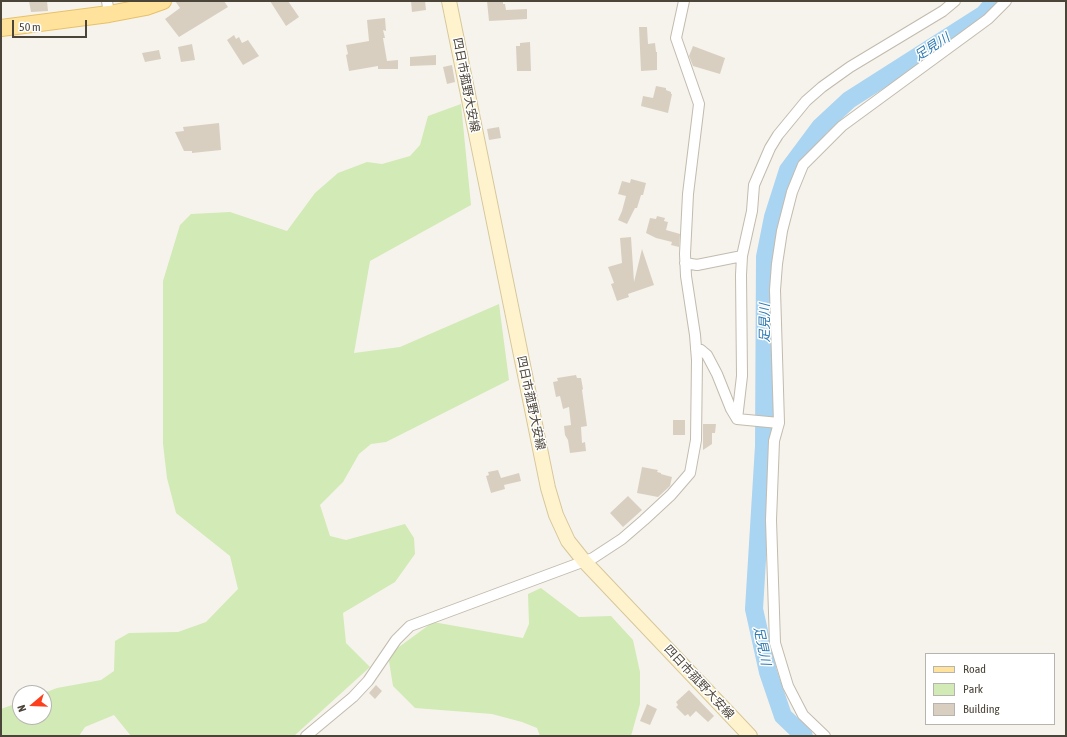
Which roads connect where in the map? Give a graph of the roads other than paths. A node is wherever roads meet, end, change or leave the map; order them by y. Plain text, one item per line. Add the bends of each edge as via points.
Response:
1 (163, 1) edge
2 (449, 1) edge
3 (684, 1) edge
4 (955, 1) edge
5 (1006, 1) edge
6 (108, 7) edge
7 (1, 28) edge
8 (742, 256) junction
9 (685, 263) junction
10 (696, 349) junction
11 (737, 419) junction
12 (779, 424) junction
13 (584, 561) junction
14 (306, 736) edge
15 (750, 736) edge
16 (825, 736) edge

1 - 6 main road via 146,7
2 - 13 main road, 四日市菰野大安線 via 548,488 556,515 568,541
3 - 9 street via 676,38 699,104 688,194
4 - 8 street via 850,67 822,87 801,107 770,148 754,185 752,210
5 - 12 street via 988,19 842,126 803,165 792,192 777,264 775,290
6 - 7 main road
8 - 9 street via 697,265
8 - 11 street via 742,376
9 - 10 street
10 - 11 street via 707,355
10 - 13 street via 696,428 690,473 671,495 622,539
11 - 12 street
12 - 16 street via 774,441 771,520 775,643 788,686 803,715
13 - 14 street via 410,626 396,640 354,697
13 - 15 main road, 四日市菰野大安線

